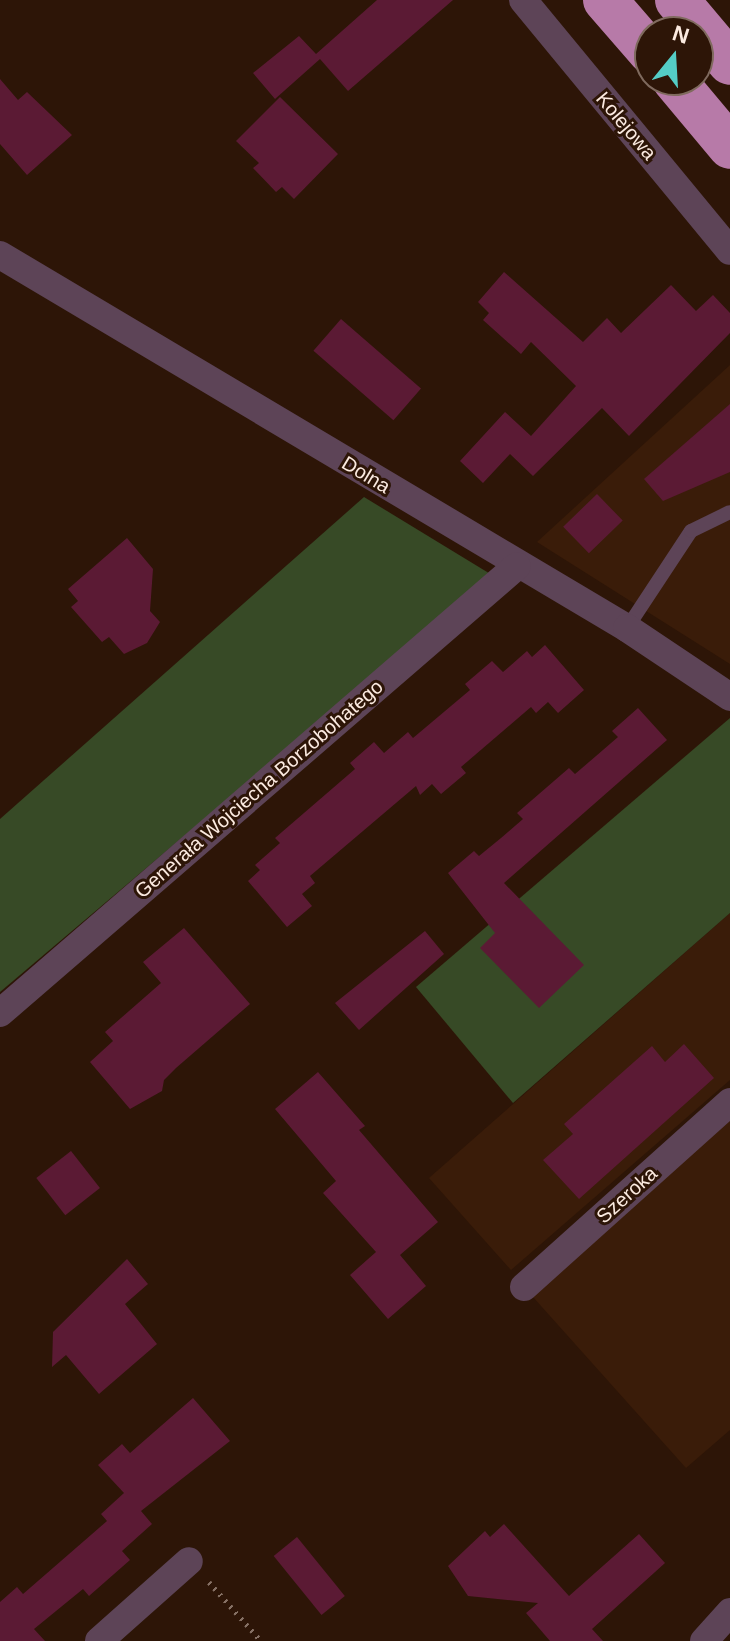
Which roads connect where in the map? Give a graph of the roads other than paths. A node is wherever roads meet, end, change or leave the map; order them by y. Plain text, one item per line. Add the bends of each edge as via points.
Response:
1 (523, 0) edge
2 (605, 0) edge
3 (677, 0) edge
4 (634, 34) edge
5 (730, 63) edge
6 (687, 96) edge
7 (730, 147) edge
8 (730, 251) edge
9 (0, 255) edge
10 (730, 512) edge
11 (517, 566) junction
12 (627, 628) junction
13 (730, 697) edge
14 (0, 1013) edge
15 (730, 1102) edge
16 (524, 1287) dead end
17 (189, 1561) road end
18 (730, 1612) edge
19 (99, 1641) edge
20 (704, 1641) edge

1 - 8 street, Kolejowa
2 - 4 highway
3 - 5 highway
6 - 7 highway
9 - 11 street, Dolna
10 - 12 lane via 691,531
11 - 12 street, Dolna
11 - 14 street, Generała Wojciecha Borzobohatego
12 - 13 street, Dolna
15 - 16 street, Szeroka
17 - 19 street
18 - 20 street

